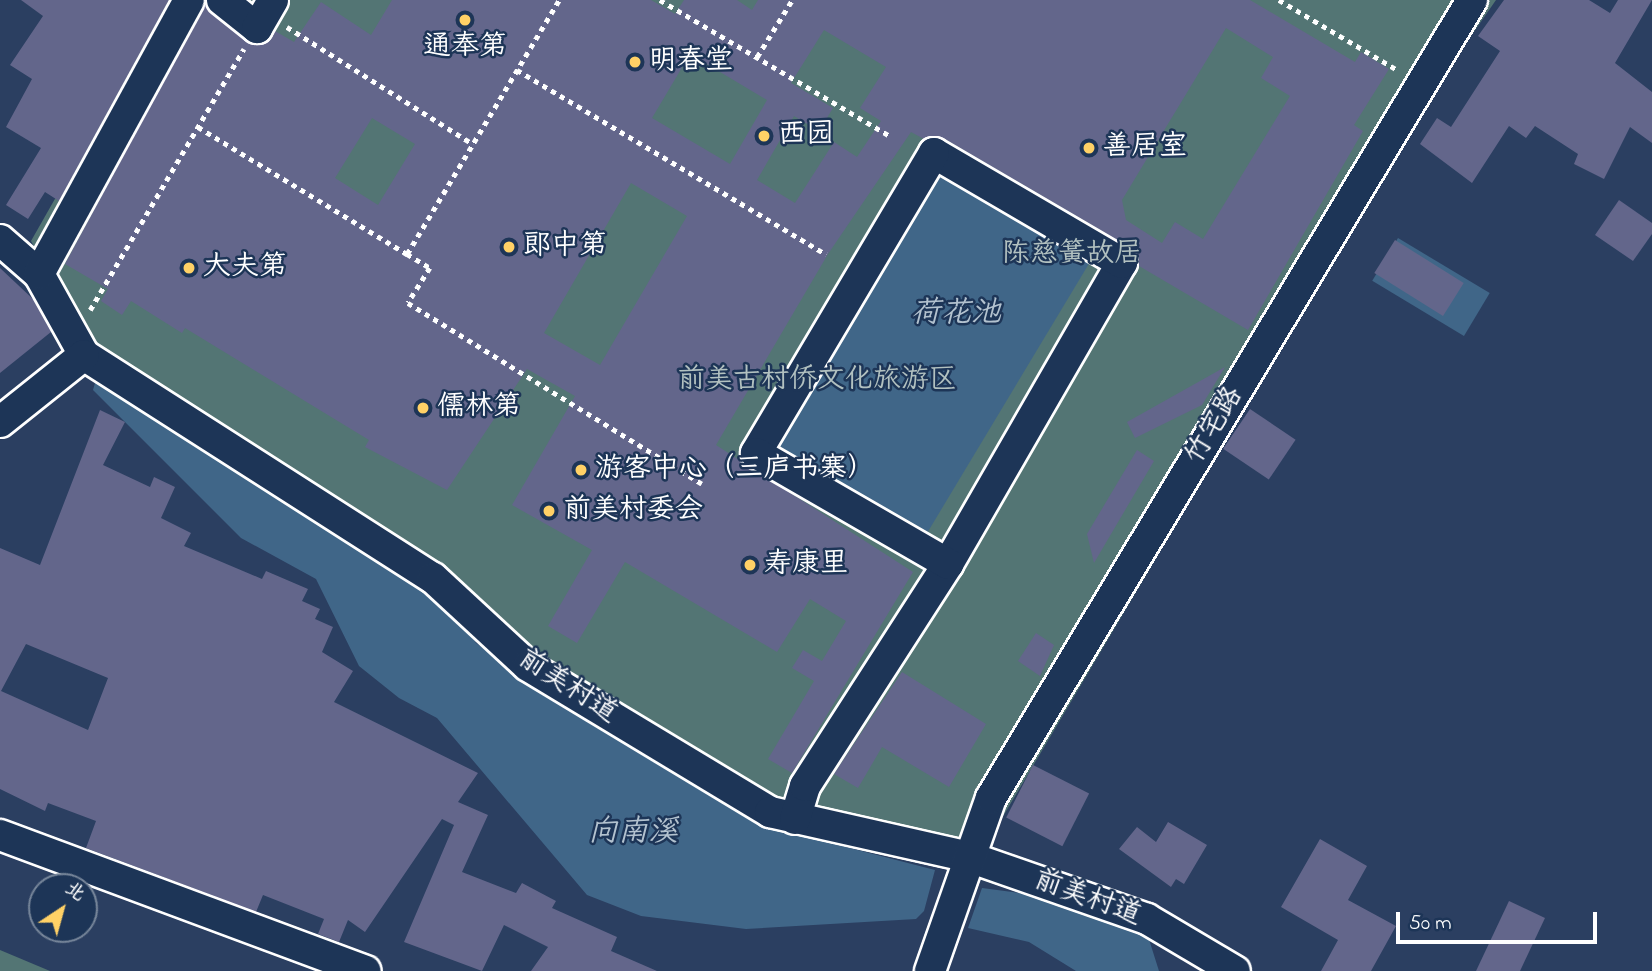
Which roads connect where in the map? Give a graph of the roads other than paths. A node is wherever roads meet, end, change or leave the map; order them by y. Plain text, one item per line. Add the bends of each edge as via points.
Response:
1 (189, 0) edge
2 (222, 0) edge
3 (1472, 0) edge
4 (265, 14) edge
5 (0, 240) edge
6 (39, 274) junction
7 (79, 346) junction
8 (0, 422) edge
9 (948, 564) junction
10 (795, 819) junction
11 (0, 835) edge
12 (969, 857) junction
13 (366, 971) edge
14 (930, 971) edge
15 (1235, 971) edge

1 - 6 street
2 - 4 street
3 - 12 street, 竹宅路 via 991,798
5 - 6 street, 前美村道
6 - 7 street, 前美村道
7 - 8 street
7 - 10 street, 前美村道 via 433,578 528,666 770,812
9 - 9 street via 1122,263 934,153 756,453
9 - 10 street via 805,786
10 - 12 street, 前美村道
11 - 13 street
12 - 14 street, 竹宅路
12 - 15 street, 前美村道 via 1147,919

